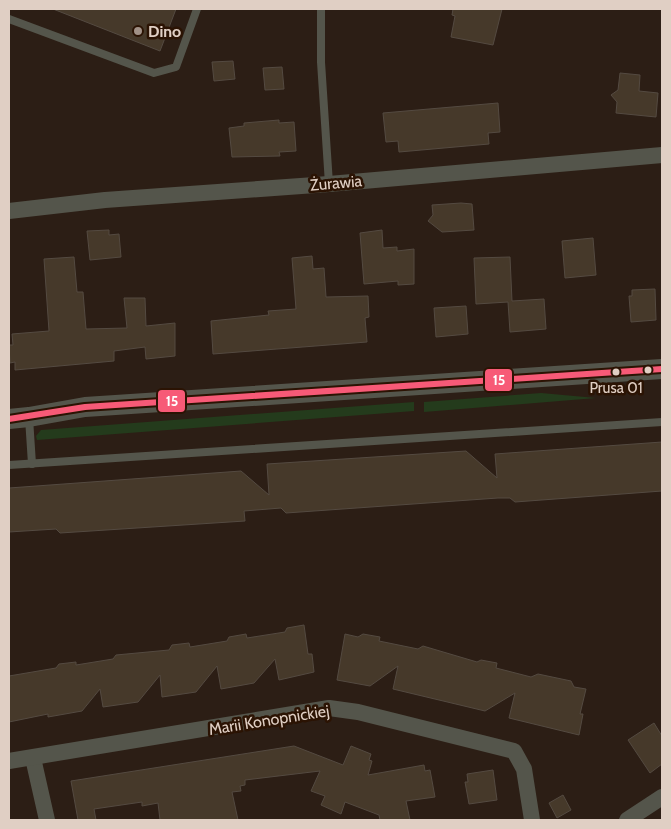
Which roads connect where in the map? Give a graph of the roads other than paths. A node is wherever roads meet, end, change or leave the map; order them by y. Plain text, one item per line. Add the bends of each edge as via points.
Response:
1 (196, 9) edge
2 (321, 9) edge
3 (9, 18) edge
4 (662, 155) edge
5 (329, 184) junction
6 (9, 211) edge
7 (662, 369) edge
8 (29, 417) junction
9 (9, 419) edge
10 (662, 422) edge
11 (32, 464) junction
12 (9, 466) edge
13 (33, 758) junction
14 (9, 761) edge
15 (662, 797) edge
16 (47, 820) edge
17 (532, 820) edge
18 (627, 820) edge

1 - 3 lane via 176,67 154,73
2 - 5 lane via 320,62
4 - 5 street, Żurawia
5 - 6 street, Żurawia via 105,200
7 - 8 street via 85,407
8 - 9 street
8 - 11 lane
10 - 11 lane
11 - 12 lane
13 - 14 street, Marii Konopnickiej
13 - 16 street
13 - 17 street, Marii Konopnickiej via 330,708 514,751 524,769
15 - 18 street

